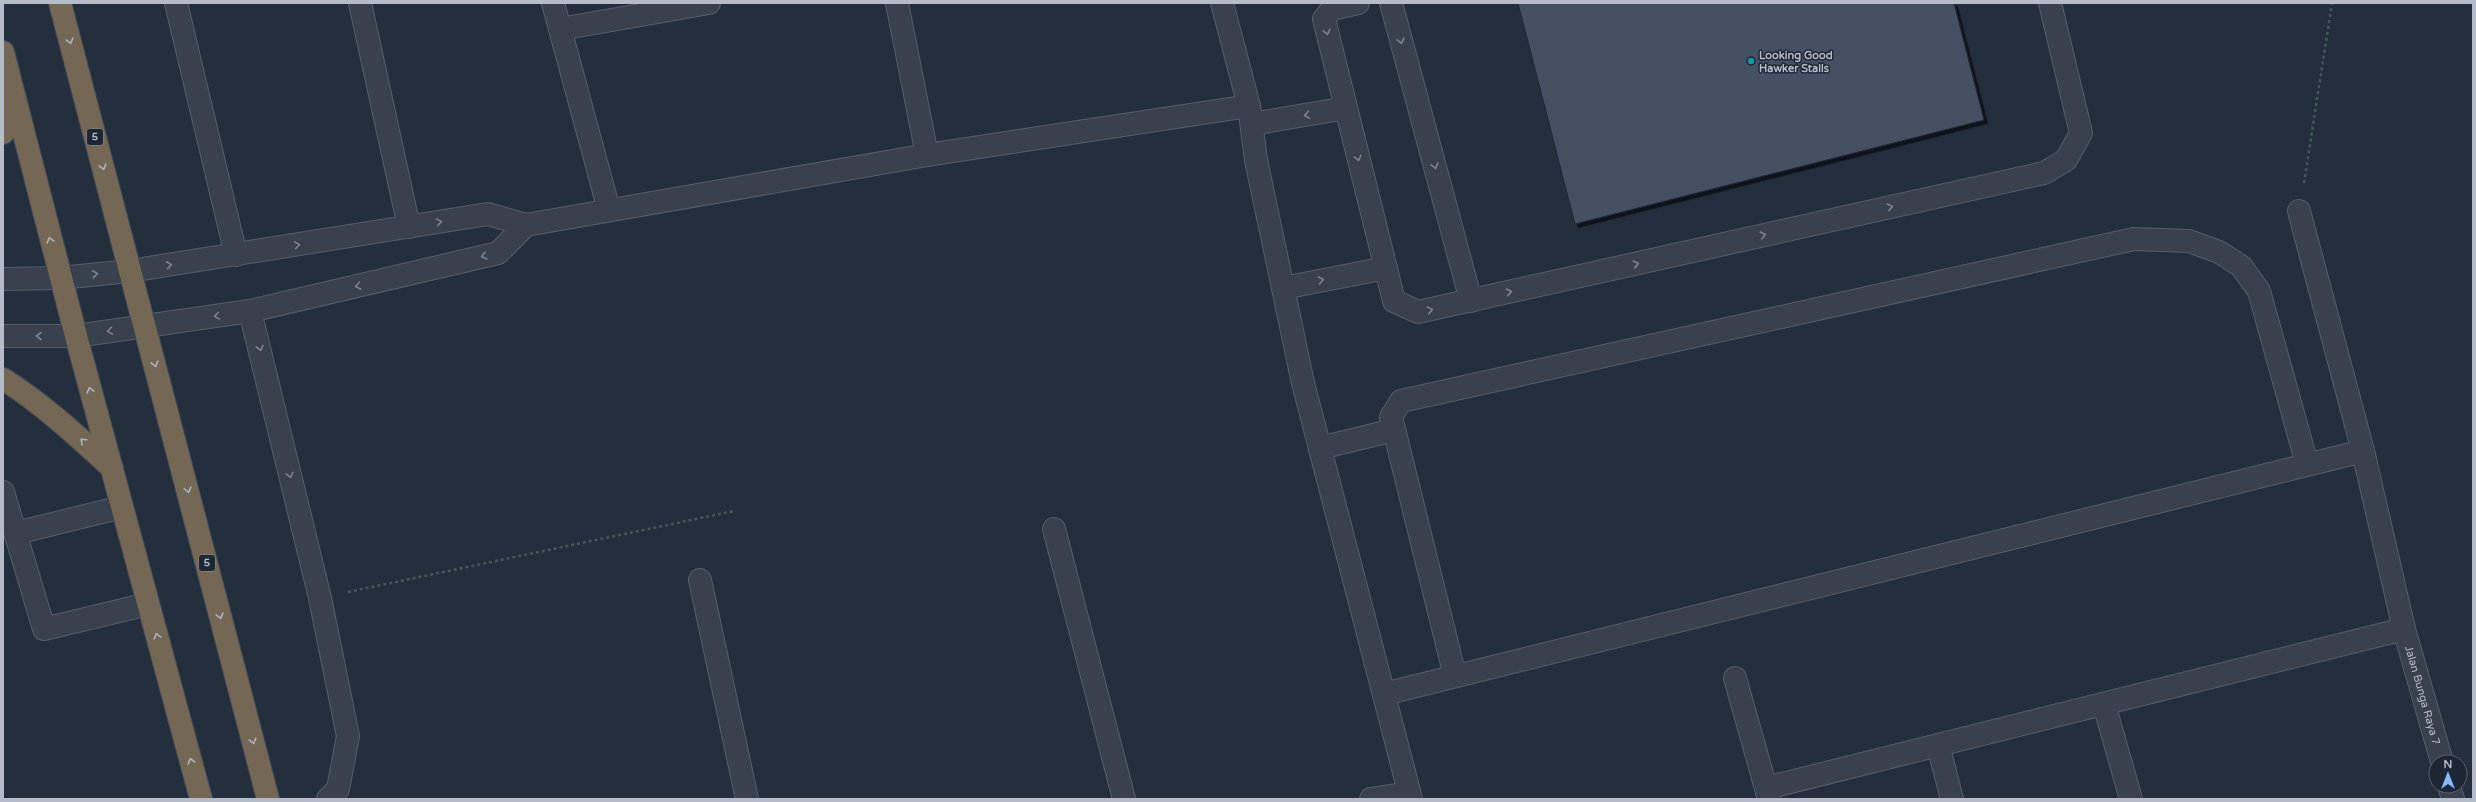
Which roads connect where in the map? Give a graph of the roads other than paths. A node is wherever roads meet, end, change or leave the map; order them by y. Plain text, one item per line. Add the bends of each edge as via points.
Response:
1 (60, 3) edge
2 (176, 3) edge
3 (360, 3) edge
4 (553, 3) edge
5 (709, 3) edge
6 (896, 3) edge
7 (1222, 3) edge
8 (1358, 3) edge
9 (1391, 3) edge
10 (2050, 3) edge
11 (560, 29) junction
12 (3, 52) edge
13 (10, 85) junction
14 (1346, 108) junction
15 (1250, 115) junction
16 (3, 133) edge
17 (927, 155) junction
18 (609, 210) junction
19 (2300, 211) road end
20 (526, 225) junction
21 (410, 227) junction
22 (236, 255) junction
23 (1386, 268) junction
24 (130, 271) junction
25 (60, 278) junction
26 (3, 279) edge
27 (1283, 288) junction
28 (1471, 301) junction
29 (250, 311) junction
30 (145, 326) junction
31 (3, 336) edge
32 (76, 336) junction
33 (3, 379) edge
34 (1394, 430) junction
35 (1320, 448) junction
36 (2362, 451) junction
37 (2306, 464) junction
38 (112, 468) junction
39 (3, 492) edge
40 (122, 507) junction
41 (1054, 528) dead end
42 (16, 533) junction
43 (700, 580) dead end
44 (148, 604) junction
45 (2404, 629) junction
46 (1455, 676) junction
47 (1735, 678) dead end
48 (1384, 694) junction
49 (2104, 704) junction
50 (1938, 745) junction
51 (2440, 754) edge
52 (1767, 793) edge
53 (1410, 796) edge
54 (201, 799) edge
55 (268, 799) edge
56 (328, 799) edge
57 (747, 799) edge
58 (1124, 799) edge
59 (1371, 799) edge
60 (1952, 799) edge
61 (2131, 799) edge

1 -> 24 highway, 5
2 - 22 street
3 - 21 street
4 - 11 street
5 - 11 street
6 - 17 street
7 - 15 street
8 -> 14 street via 1332,9 1324,19
9 -> 28 street
28 -> 10 street via 2044,173 2066,160 2081,133
11 - 18 street
12 - 13 highway
13 - 16 highway
25 -> 13 highway
14 -> 15 street
14 -> 23 street
15 - 17 street
15 - 27 street via 1256,160
17 - 18 street
18 - 20 street
19 - 36 street, Jalan Bunga Raya 7
21 -> 20 street via 488,214
20 -> 29 street via 498,253
22 -> 21 street
24 -> 22 street
27 -> 23 street
23 -> 28 street via 1394,301 1418,312
25 -> 24 street
24 - 30 highway, 5
25 - 26 street
25 - 32 highway
27 - 35 street
29 -> 30 street
29 -> 56 street via 320,598 348,736 338,789
30 -> 32 street
30 -> 55 highway, 5
32 -> 31 street
38 -> 32 highway
38 -> 33 highway via 24,392
34 - 35 street
34 - 37 street via 1391,417 1401,401 2134,239 2160,238 2189,241 2219,252 2241,266 2259,291
34 - 46 street
35 - 48 street
36 - 37 street
36 - 45 street, Jalan Bunga Raya 7
37 - 46 street
38 - 40 highway
39 - 42 street
40 - 42 street
40 - 44 highway
41 - 58 street
42 - 44 street via 44,629
43 - 57 street
54 -> 44 highway
45 - 49 street
45 - 51 street, Jalan Bunga Raya 7
46 - 48 street
47 - 52 street
48 - 53 street
49 - 50 street
49 - 61 street
50 - 52 street
50 - 60 street
53 - 59 street

